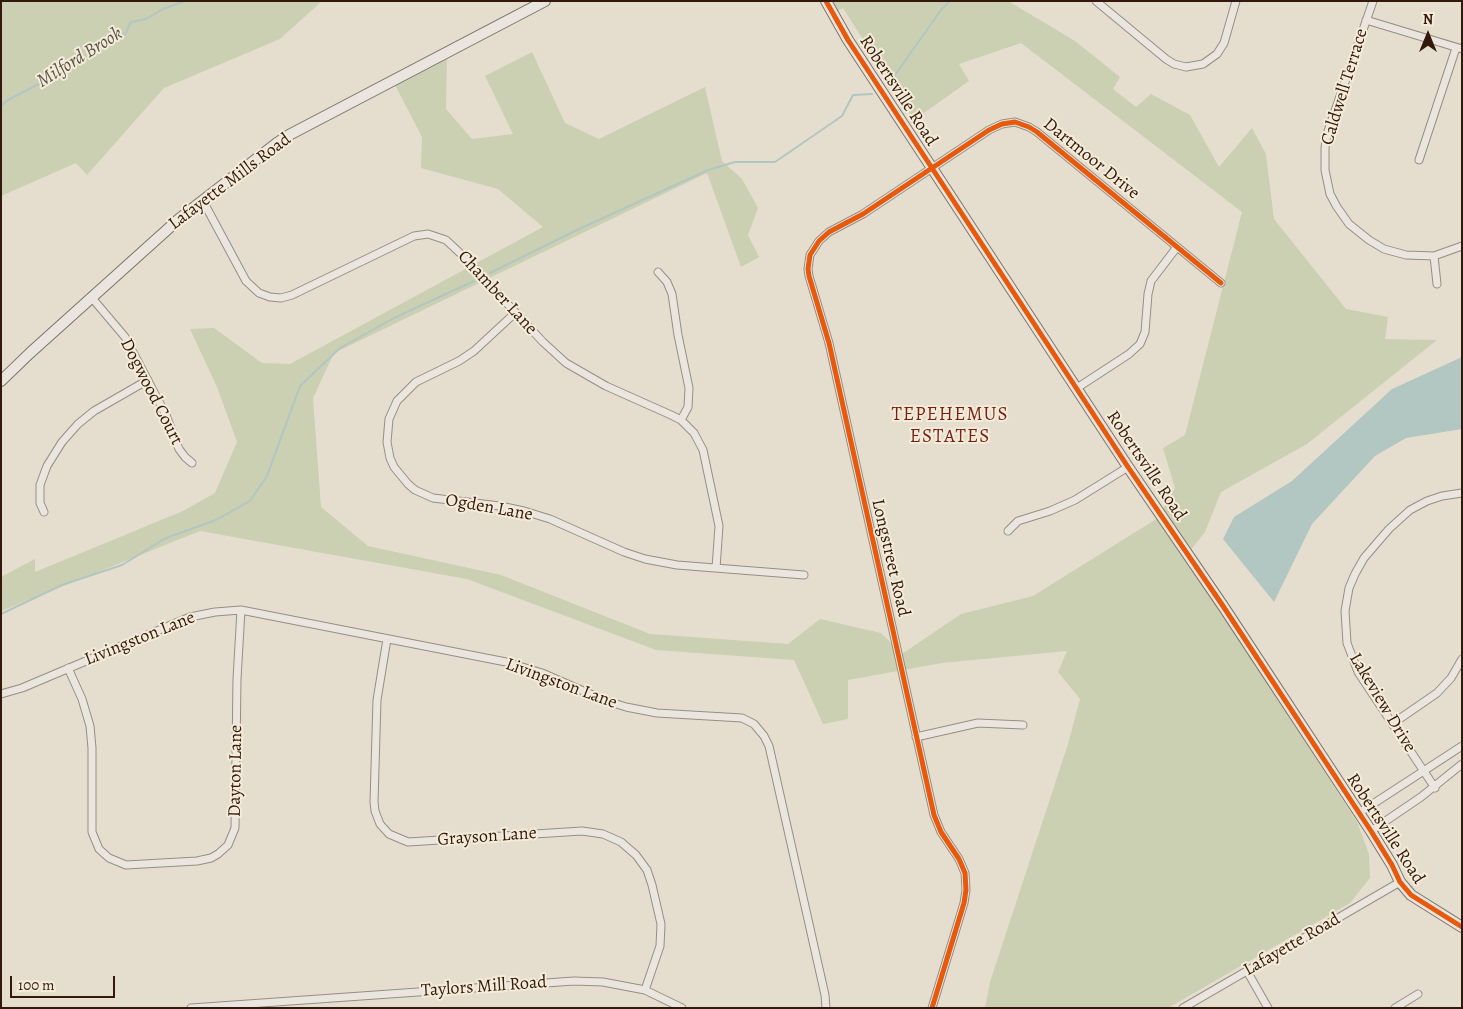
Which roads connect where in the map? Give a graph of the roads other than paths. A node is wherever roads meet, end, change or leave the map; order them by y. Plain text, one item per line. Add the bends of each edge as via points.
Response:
1 (545, 1) edge
2 (826, 1) edge
3 (1096, 1) edge
4 (1236, 1) edge
5 (1373, 1) edge
6 (1366, 20) junction
7 (1459, 49) edge
8 (1419, 160) dead end
9 (932, 168) junction
10 (203, 201) junction
11 (1462, 246) edge
12 (1177, 247) junction
13 (1434, 256) junction
14 (658, 272) dead end
15 (1221, 283) dead end
16 (1437, 284) dead end
17 (92, 298) junction
18 (515, 313) junction
19 (148, 380) junction
20 (1, 381) edge
21 (1077, 388) junction
22 (681, 420) junction
23 (192, 463) dead end
24 (1128, 467) junction
25 (1462, 493) edge
26 (44, 512) dead end
27 (1008, 531) dead end
28 (716, 568) junction
29 (804, 576) dead end
30 (241, 610) junction
31 (388, 639) junction
32 (1462, 659) edge
33 (68, 668) junction
34 (1, 694) edge
35 (1392, 724) junction
36 (1023, 725) dead end
37 (916, 737) junction
38 (1462, 746) edge
39 (1462, 764) edge
40 (1424, 772) junction
41 (1435, 788) junction
42 (1359, 814) junction
43 (1371, 830) junction
44 (1400, 882) junction
45 (1462, 928) edge
46 (1247, 971) junction
47 (645, 990) junction
48 (1418, 994) dead end
49 (276, 1005) edge
50 (191, 1008) edge
51 (682, 1008) edge
52 (826, 1008) edge
53 (932, 1008) edge
54 (1183, 1008) edge
55 (1268, 1008) edge
56 (1395, 1008) edge

1 - 10 street, Lafayette Mills Road via 289,135
2 - 9 street, Robertsville Road via 835,20
3 - 4 street via 1166,59 1186,67 1203,64 1217,54 1224,43
5 - 6 street, Caldwell Terrace
6 - 7 street
6 - 13 street, Caldwell Terrace via 1327,134 1324,161 1328,186 1343,217 1360,235 1400,254
7 - 8 street
9 - 12 street, Dartmoor Drive via 995,126 1020,123 1037,132
9 - 21 street, Robertsville Road
9 - 37 street, Longstreet Road via 823,237 810,255 808,268 829,343
10 - 17 street, Lafayette Mills Road
10 - 18 street, Chamber Lane via 246,280 265,296 281,298 292,295 408,238 428,234 452,244
11 - 13 street, Caldwell Terrace
12 - 15 street, Dartmoor Drive
12 - 21 street via 1151,281 1145,332 1140,344
13 - 16 street
14 - 22 street via 672,294 689,388 688,407
17 - 19 street, Dogwood Court via 125,337
17 - 20 street, Lafayette Mills Road
18 - 22 street, Chamber Lane via 553,352 583,374
18 - 28 street, Ogden Lane via 474,351 416,382 397,401 389,419 387,442 390,458 400,475 415,490 433,498 524,511 645,559
19 - 23 street, Dogwood Court via 179,448
19 - 26 street via 94,411 62,442 40,485 40,504
21 - 24 street, Robertsville Road
22 - 28 street, Chamber Lane via 694,433 703,450 719,526
24 - 27 street via 1075,500 1018,521
24 - 42 street, Robertsville Road
25 - 35 street, Lakeview Drive via 1435,498 1402,516 1364,558 1350,588 1344,620 1350,654
28 - 29 street, Ogden Lane
30 - 31 street, Livingston Lane
30 - 33 street, Livingston Lane via 190,617
30 - 33 street, Dayton Lane via 235,828 228,845 211,858 126,865 109,858 99,849 92,832 90,726
31 - 47 street, Grayson Lane via 377,700 374,802 380,824 389,834 408,842 582,831 602,834 620,842 647,870 661,924 660,946
31 - 52 street, Livingston Lane via 523,666 626,708 736,717 754,724 769,746 826,996
32 - 35 street via 1437,693
33 - 34 street, Livingston Lane
35 - 40 street, Lakeview Drive
36 - 37 street via 978,723
37 - 53 street, Longstreet Road via 936,821 959,859 966,882 964,903
38 - 40 street
39 - 41 street
40 - 41 street, Lakeview Drive
40 - 42 street
41 - 43 street
42 - 43 street, Robertsville Road
43 - 44 street, Robertsville Road
44 - 45 street, Robertsville Road via 1411,895
44 - 46 street, Lafayette Road
46 - 54 street, Lafayette Road
46 - 55 street
47 - 49 street, Taylors Mill Road via 603,982 574,981
47 - 51 street, Taylors Mill Road
48 - 56 street
49 - 50 street, Taylors Mill Road

